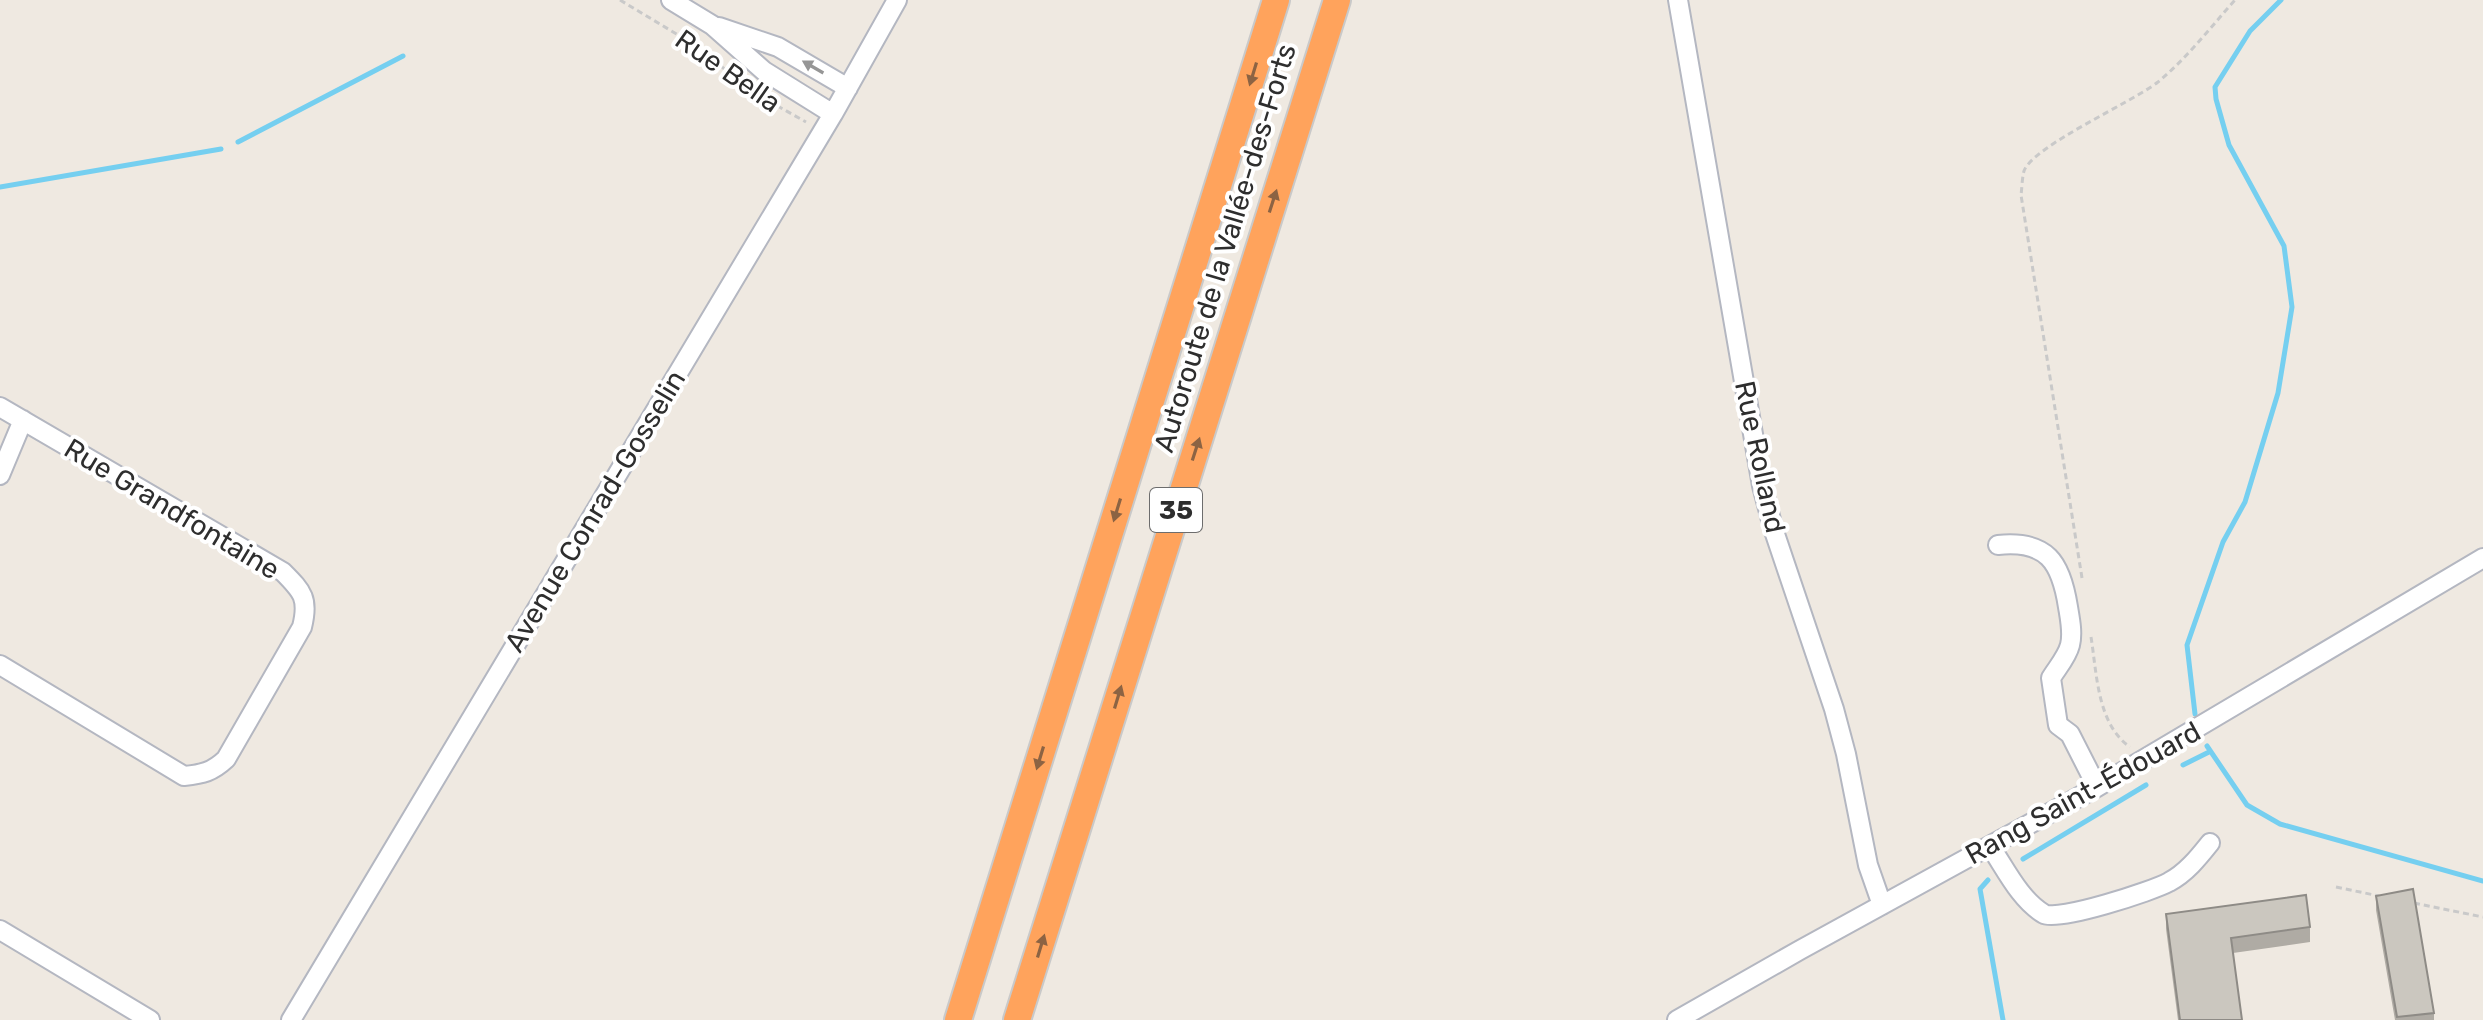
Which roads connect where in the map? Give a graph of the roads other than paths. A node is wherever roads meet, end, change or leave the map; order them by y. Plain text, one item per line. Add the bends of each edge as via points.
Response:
1 (671, 0) edge
2 (897, 0) edge
3 (1276, 0) edge
4 (1337, 0) edge
5 (1678, 0) edge
6 (712, 25) junction
7 (848, 88) junction
8 (833, 114) junction
9 (0, 407) edge
10 (23, 420) junction
11 (0, 475) edge
12 (1998, 545) dead end
13 (2483, 558) edge
14 (0, 665) edge
15 (2097, 787) junction
16 (2210, 843) dead end
17 (1990, 846) junction
18 (1882, 905) junction
19 (0, 930) edge
20 (150, 1020) edge
21 (291, 1020) edge
22 (958, 1020) edge
23 (1017, 1020) edge
24 (1678, 1020) edge

1 - 6 street, Rue Bella
2 - 7 street, Avenue Conrad-Gosselin
3 -> 22 highway, Autoroute de la Vallée-des-Forts / 35
23 -> 4 highway, Autoroute de la Vallée-des-Forts / 35
5 - 18 street, Rue Rolland via 1762,486 1834,709 1868,865
7 -> 6 street, Rue Bella via 778,47
6 - 8 street, Rue Bella via 764,71
7 - 8 street, Avenue Conrad-Gosselin
8 - 21 street, Avenue Conrad-Gosselin
9 - 10 street, Rue Grandfontaine
10 - 11 street
10 - 14 street, Rue Grandfontaine via 283,572 300,588 307,607 302,627 226,759 205,774 184,776
12 - 15 street via 2029,545 2062,574 2071,637 2051,678 2058,725 2070,734
13 - 15 street, Rang Saint-Édouard
15 - 17 street, Rang Saint-Édouard
16 - 17 street via 2170,882 2052,917 2019,889
17 - 18 street, Rang Saint-Édouard
18 - 24 street, Rang Saint-Édouard
19 - 20 street

